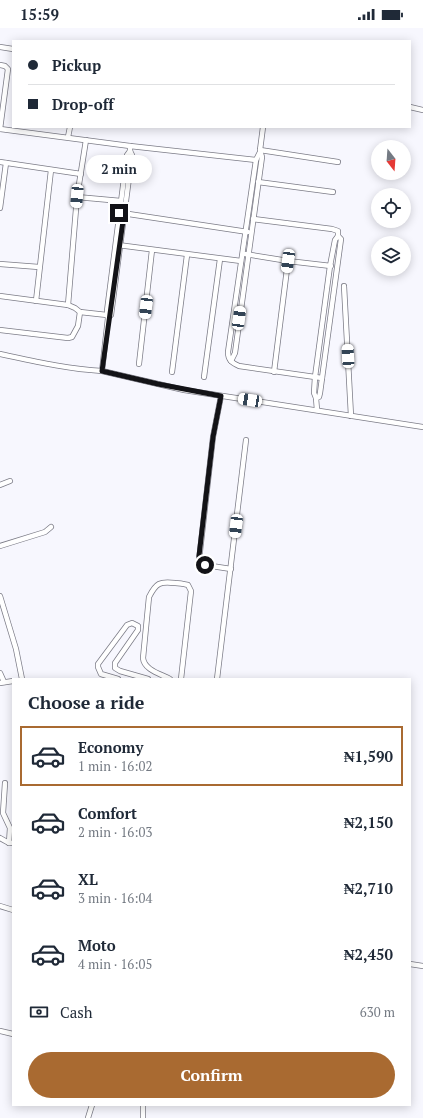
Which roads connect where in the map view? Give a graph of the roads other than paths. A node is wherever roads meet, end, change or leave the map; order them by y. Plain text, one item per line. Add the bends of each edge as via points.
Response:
1 (0, 47) edge
2 (12, 49) edge
3 (0, 65) edge
4 (411, 107) edge
5 (423, 110) edge
6 (32, 128) edge
7 (70, 128) edge
8 (263, 128) edge
9 (0, 129) edge
10 (32, 133) junction
11 (68, 138) junction
12 (86, 140) junction
13 (130, 149) junction
14 (260, 151) junction
15 (256, 160) junction
16 (0, 162) edge
17 (338, 162) dead end
18 (6, 163) junction
19 (51, 170) junction
20 (81, 174) junction
21 (258, 182) junction
22 (333, 192) dead end
23 (1, 195) edge
24 (77, 196) junction
25 (121, 202) junction
26 (0, 208) edge
27 (119, 213) junction
28 (124, 214) junction
29 (253, 218) junction
30 (248, 232) junction
31 (338, 236) junction
32 (115, 244) junction
33 (120, 245) junction
34 (152, 250) junction
35 (245, 254) junction
36 (187, 255) junction
37 (220, 258) junction
38 (241, 261) junction
39 (288, 261) junction
40 (0, 264) edge
41 (330, 266) junction
42 (337, 266) junction
43 (39, 267) junction
44 (344, 286) dead end
45 (0, 296) edge
46 (36, 301) junction
47 (68, 304) junction
48 (80, 312) junction
49 (108, 316) junction
50 (0, 330) edge
51 (0, 354) edge
52 (231, 361) junction
53 (139, 364) dead end
54 (102, 371) junction
55 (172, 372) dead end
56 (274, 372) junction
57 (204, 377) dead end
58 (315, 378) junction
59 (322, 378) junction
60 (221, 396) junction
61 (316, 398) junction
62 (317, 410) junction
63 (351, 416) junction
64 (423, 427) edge
65 (246, 440) dead end
66 (10, 482) dead end
67 (0, 485) edge
68 (51, 527) dead end
69 (0, 546) edge
70 (231, 569) junction
71 (0, 596) edge
72 (0, 674) edge
73 (22, 678) edge
74 (114, 678) edge
75 (144, 678) edge
76 (168, 678) edge
77 (181, 678) edge
78 (218, 678) edge
79 (12, 681) edge
80 (2, 683) edge
81 (5, 783) dead end
82 (0, 838) edge
83 (11, 843) edge
84 (0, 906) edge
85 (12, 910) edge
86 (411, 964) edge
87 (423, 966) edge
88 (0, 1032) edge
89 (12, 1034) edge
90 (92, 1106) edge
91 (143, 1106) edge
92 (88, 1118) edge
93 (143, 1118) edge

1 - 2 street
3 - 9 street via 8,69
4 - 5 street
6 - 10 street
7 - 11 street
8 - 14 street
9 - 10 street
10 - 11 street
11 - 12 street
12 - 13 street
12 - 20 street
13 - 15 street
13 - 25 street
13 - 28 street via 132,155
14 - 15 street
14 - 17 street
14 - 21 street via 262,157
15 - 30 street
16 - 18 street
18 - 19 street
18 - 23 street
19 - 20 street
19 - 43 street
20 - 24 street
21 - 22 street
21 - 29 street
23 - 26 street
24 - 25 street
24 - 47 street
25 - 27 street
27 - 28 street
27 - 32 street
28 - 30 street
28 - 33 street
29 - 30 street
29 - 31 street via 332,229 338,231
30 - 35 street
31 - 41 street
31 - 42 street via 340,242
32 - 33 street
32 - 49 street
33 - 34 street
33 - 49 street via 111,315
34 - 36 street
34 - 53 street
35 - 38 street
35 - 39 street
35 - 52 street via 235,353
36 - 37 street
36 - 55 street
37 - 38 street
37 - 57 street
38 - 52 street via 228,352
39 - 41 street
39 - 56 street
40 - 43 street
41 - 42 street
41 - 58 street
42 - 59 street
43 - 46 street
44 - 63 street
45 - 46 street
46 - 47 street
47 - 48 street
48 - 49 street
48 - 50 street via 78,326 72,337 68,338
49 - 54 street
51 - 54 street
52 - 56 street via 239,366
54 - 60 street
56 - 58 street
58 - 59 street
58 - 61 street
59 - 61 street via 320,393
60 - 62 street
60 - 70 street via 213,437 199,560 205,565
61 - 62 street
62 - 63 street
63 - 64 street
65 - 70 street
66 - 67 street
68 - 69 street via 45,532
70 - 78 street
71 - 73 street
72 - 80 street
74 - 75 street via 100,674 98,664 127,625 132,623 138,626 137,633 115,663 115,668
76 - 77 street via 147,667 143,658 148,597 157,584 166,582 188,585 190,591
79 - 80 street
81 - 83 street via 3,813 10,828
82 - 83 street
84 - 85 street
86 - 87 street
88 - 89 street
90 - 92 street
91 - 93 street

